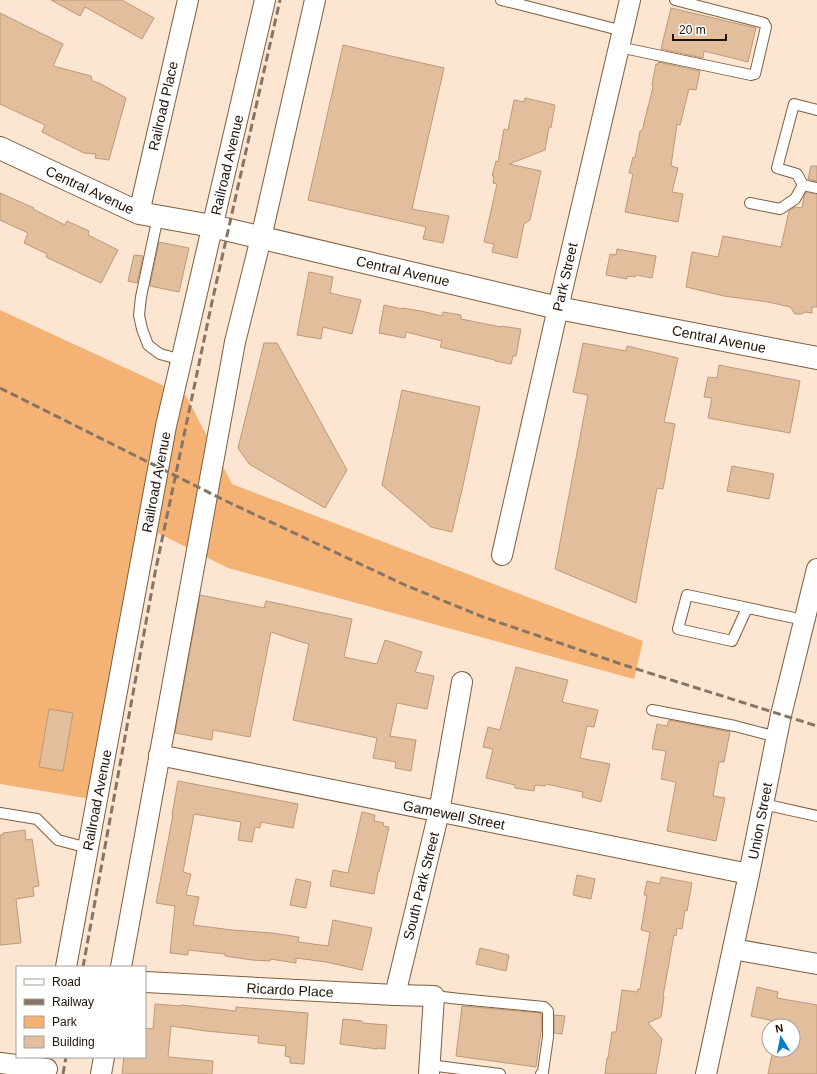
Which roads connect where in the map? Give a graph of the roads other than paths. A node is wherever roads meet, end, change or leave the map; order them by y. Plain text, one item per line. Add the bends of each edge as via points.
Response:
1 (265, 0) edge
2 (316, 0) edge
3 (501, 0) edge
4 (630, 0) edge
5 (675, 0) edge
6 (183, 2) edge
7 (518, 2) edge
8 (621, 39) junction
9 (817, 110) edge
10 (0, 148) edge
11 (803, 186) junction
12 (817, 188) edge
13 (750, 203) dead end
14 (148, 215) junction
15 (212, 226) junction
16 (261, 238) junction
17 (558, 308) junction
18 (817, 358) edge
19 (182, 360) junction
20 (502, 555) dead end
21 (817, 569) edge
22 (747, 608) junction
23 (810, 608) edge
24 (462, 682) dead end
25 (652, 710) dead end
26 (777, 737) junction
27 (159, 755) junction
28 (764, 804) junction
29 (439, 812) junction
30 (0, 813) edge
31 (817, 816) edge
32 (88, 848) junction
33 (749, 874) junction
34 (733, 948) junction
35 (817, 964) edge
36 (66, 966) edge
37 (121, 966) edge
38 (146, 982) edge
39 (395, 995) junction
40 (434, 996) junction
41 (104, 1058) edge
42 (0, 1063) edge
43 (48, 1067) edge
44 (429, 1070) edge
45 (101, 1074) edge
46 (500, 1074) edge
47 (540, 1074) edge
48 (706, 1074) edge

1 - 15 street, Railroad Avenue
2 - 16 street
3 - 7 lane
4 - 8 street, Park Street
5 - 8 lane via 764,22 766,27 754,74
6 - 14 street, Railroad Place
7 - 8 lane
8 - 17 street, Park Street
9 - 11 lane via 794,104 777,168 797,174
10 - 14 street, Central Avenue
11 - 12 lane
11 - 13 lane via 795,199 780,209
14 - 15 street, Central Avenue
14 - 19 lane via 139,315 142,329 148,345 160,354
15 - 16 street, Central Avenue
15 - 19 street, Railroad Avenue
16 - 17 street, Central Avenue
16 - 27 street via 235,342
17 - 18 street, Central Avenue
17 - 20 street, Park Street
19 - 32 street, Railroad Avenue via 166,426
21 - 23 street, Union Street
22 - 22 lane via 687,595 678,629 732,641
22 - 23 lane
23 - 26 street, Union Street
24 - 29 street, South Park Street
25 - 26 lane
26 - 28 street, Union Street
27 - 29 street, Gamewell Street
27 - 37 street
28 - 31 lane
28 - 33 street, Union Street
29 - 33 street, Gamewell Street
29 - 39 street, South Park Street
30 - 32 lane via 37,819 58,840
32 - 36 street, Railroad Avenue
33 - 34 street, Union Street
34 - 35 street
34 - 48 street, Union Street
38 - 39 street, Ricardo Place
39 - 40 street, Ricardo Place
40 - 44 street
40 - 47 lane via 544,1007 548,1011 548,1037 543,1072
41 - 45 street
42 - 43 street
44 - 46 lane

